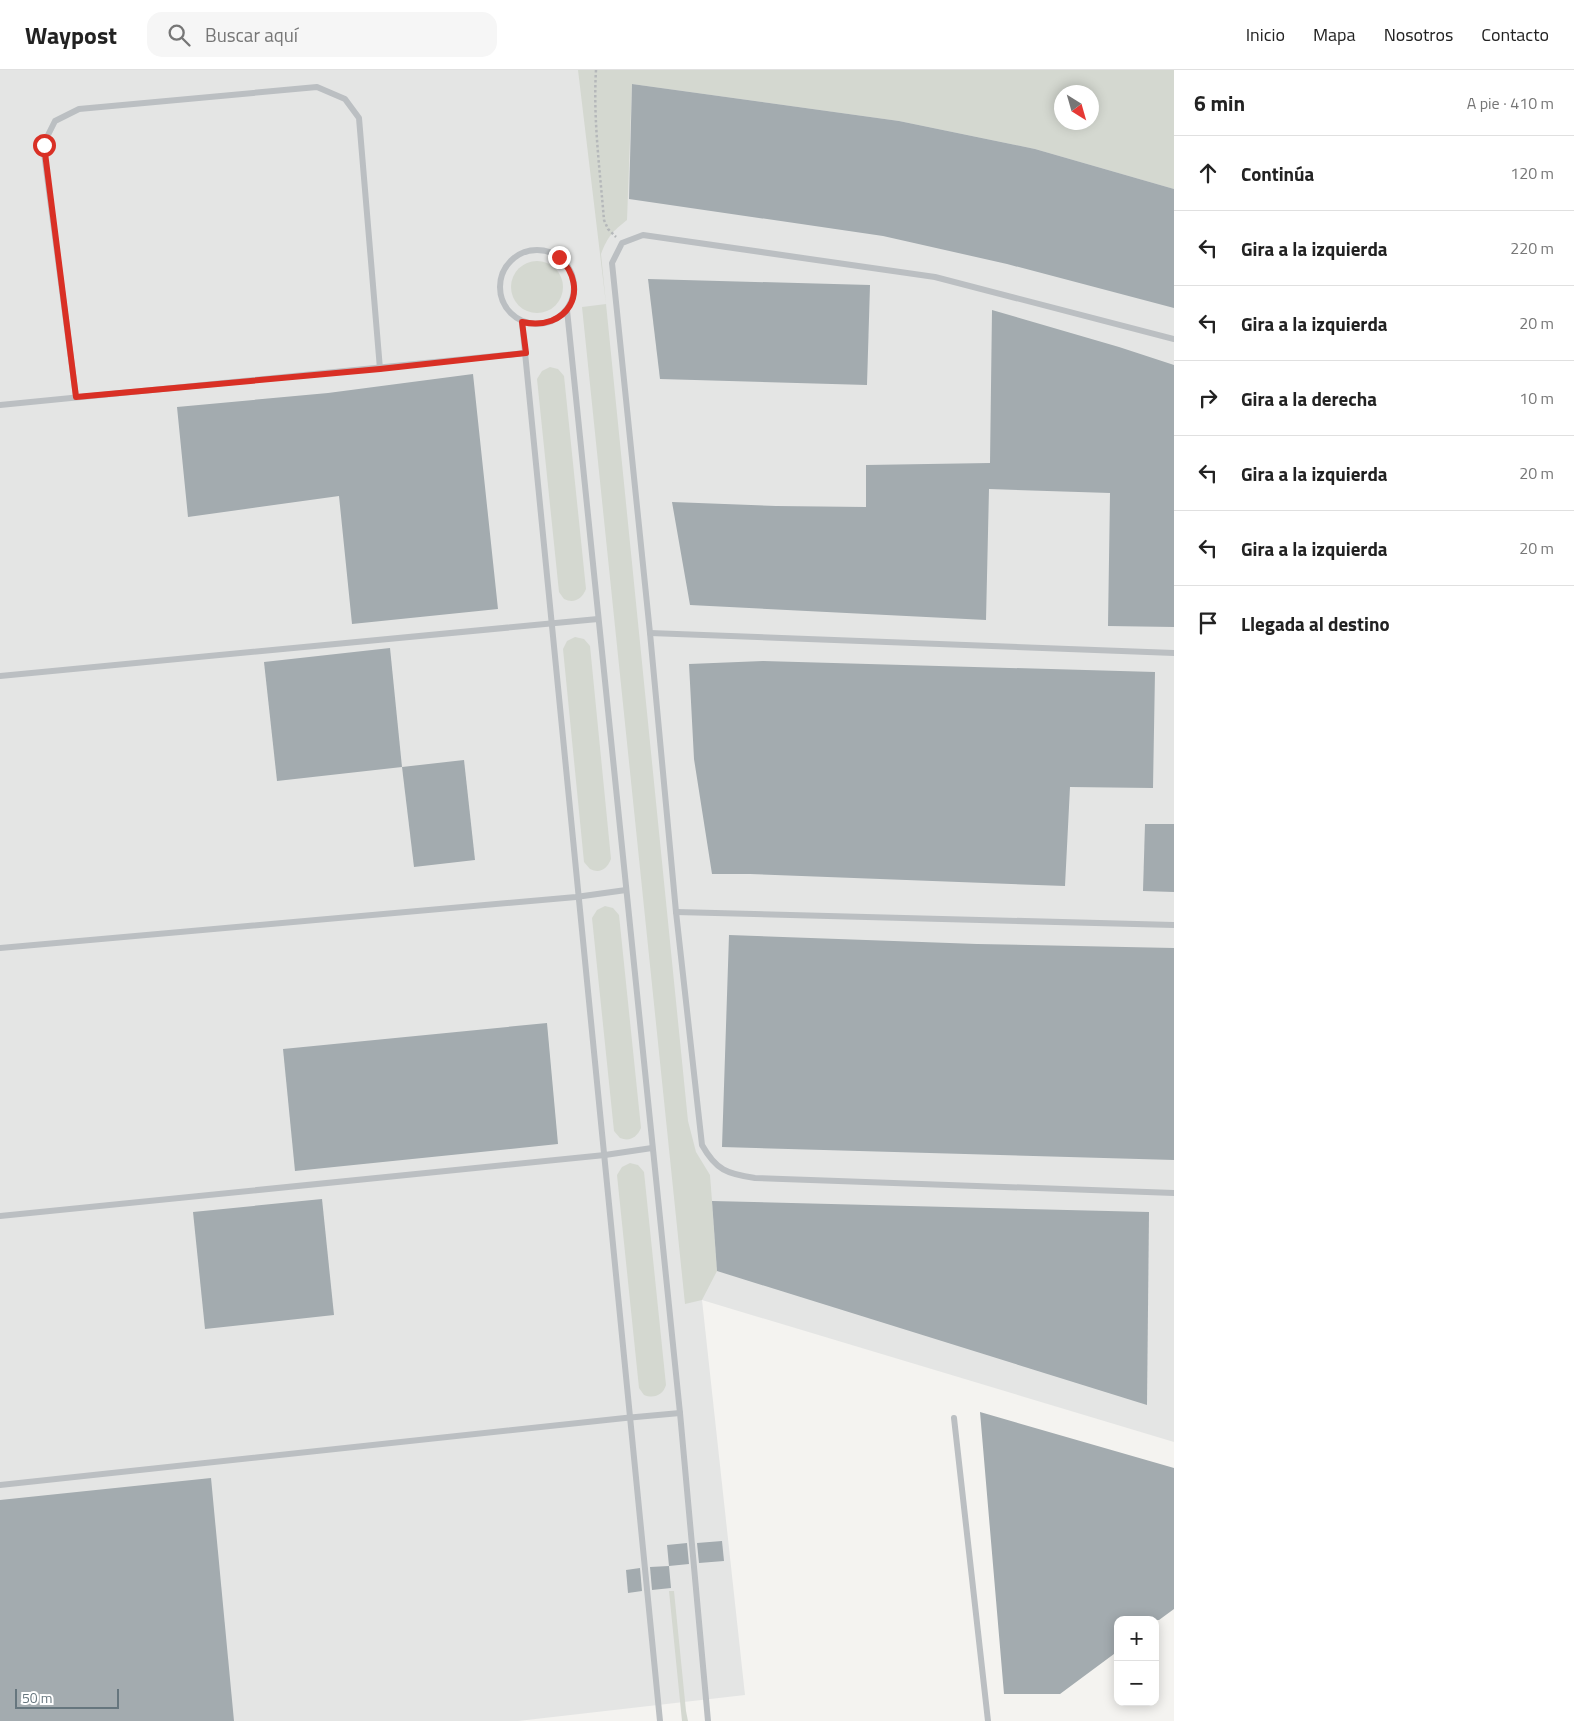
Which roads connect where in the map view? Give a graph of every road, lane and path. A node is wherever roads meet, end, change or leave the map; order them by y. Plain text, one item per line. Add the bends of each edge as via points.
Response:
1 (596, 70) edge
2 (622, 243) junction
3 (567, 310) junction
4 (522, 322) junction
5 (1174, 339) edge
6 (526, 353) junction
7 (380, 369) junction
8 (76, 397) junction
9 (0, 405) edge
10 (598, 619) junction
11 (552, 623) junction
12 (650, 633) junction
13 (1174, 653) edge
14 (0, 676) edge
15 (626, 890) junction
16 (579, 897) junction
17 (676, 912) junction
18 (1174, 925) edge
19 (0, 948) edge
20 (652, 1148) junction
21 (605, 1155) junction
22 (1174, 1193) edge
23 (0, 1216) edge
24 (680, 1413) junction
25 (630, 1417) junction
26 (954, 1418) dead end
27 (0, 1485) edge
28 (660, 1721) edge
29 (708, 1721) edge
30 (988, 1721) edge

1 - 2 path via 604,220
2 - 5 lane via 643,235 935,277
2 - 12 lane via 612,263
3 - 4 lane via 548,323
3 - 4 lane via 575,288 568,266 549,252 525,252 506,268 500,292 504,305
3 - 10 lane
4 - 6 lane
6 - 7 lane
6 - 11 lane
7 - 8 lane
7 - 8 lane via 359,118 345,99 317,87 88,108 78,109 55,121 44,145
8 - 9 lane
10 - 11 lane
10 - 15 lane
11 - 14 lane
11 - 16 lane
12 - 13 lane
12 - 17 lane
15 - 16 lane
15 - 20 lane
16 - 19 lane
16 - 21 lane
17 - 18 lane
17 - 22 lane via 702,1145 720,1169 755,1178
20 - 21 lane
20 - 24 lane
21 - 23 lane
21 - 25 lane
24 - 25 lane
24 - 29 lane
25 - 27 lane
25 - 28 lane
26 - 30 lane

